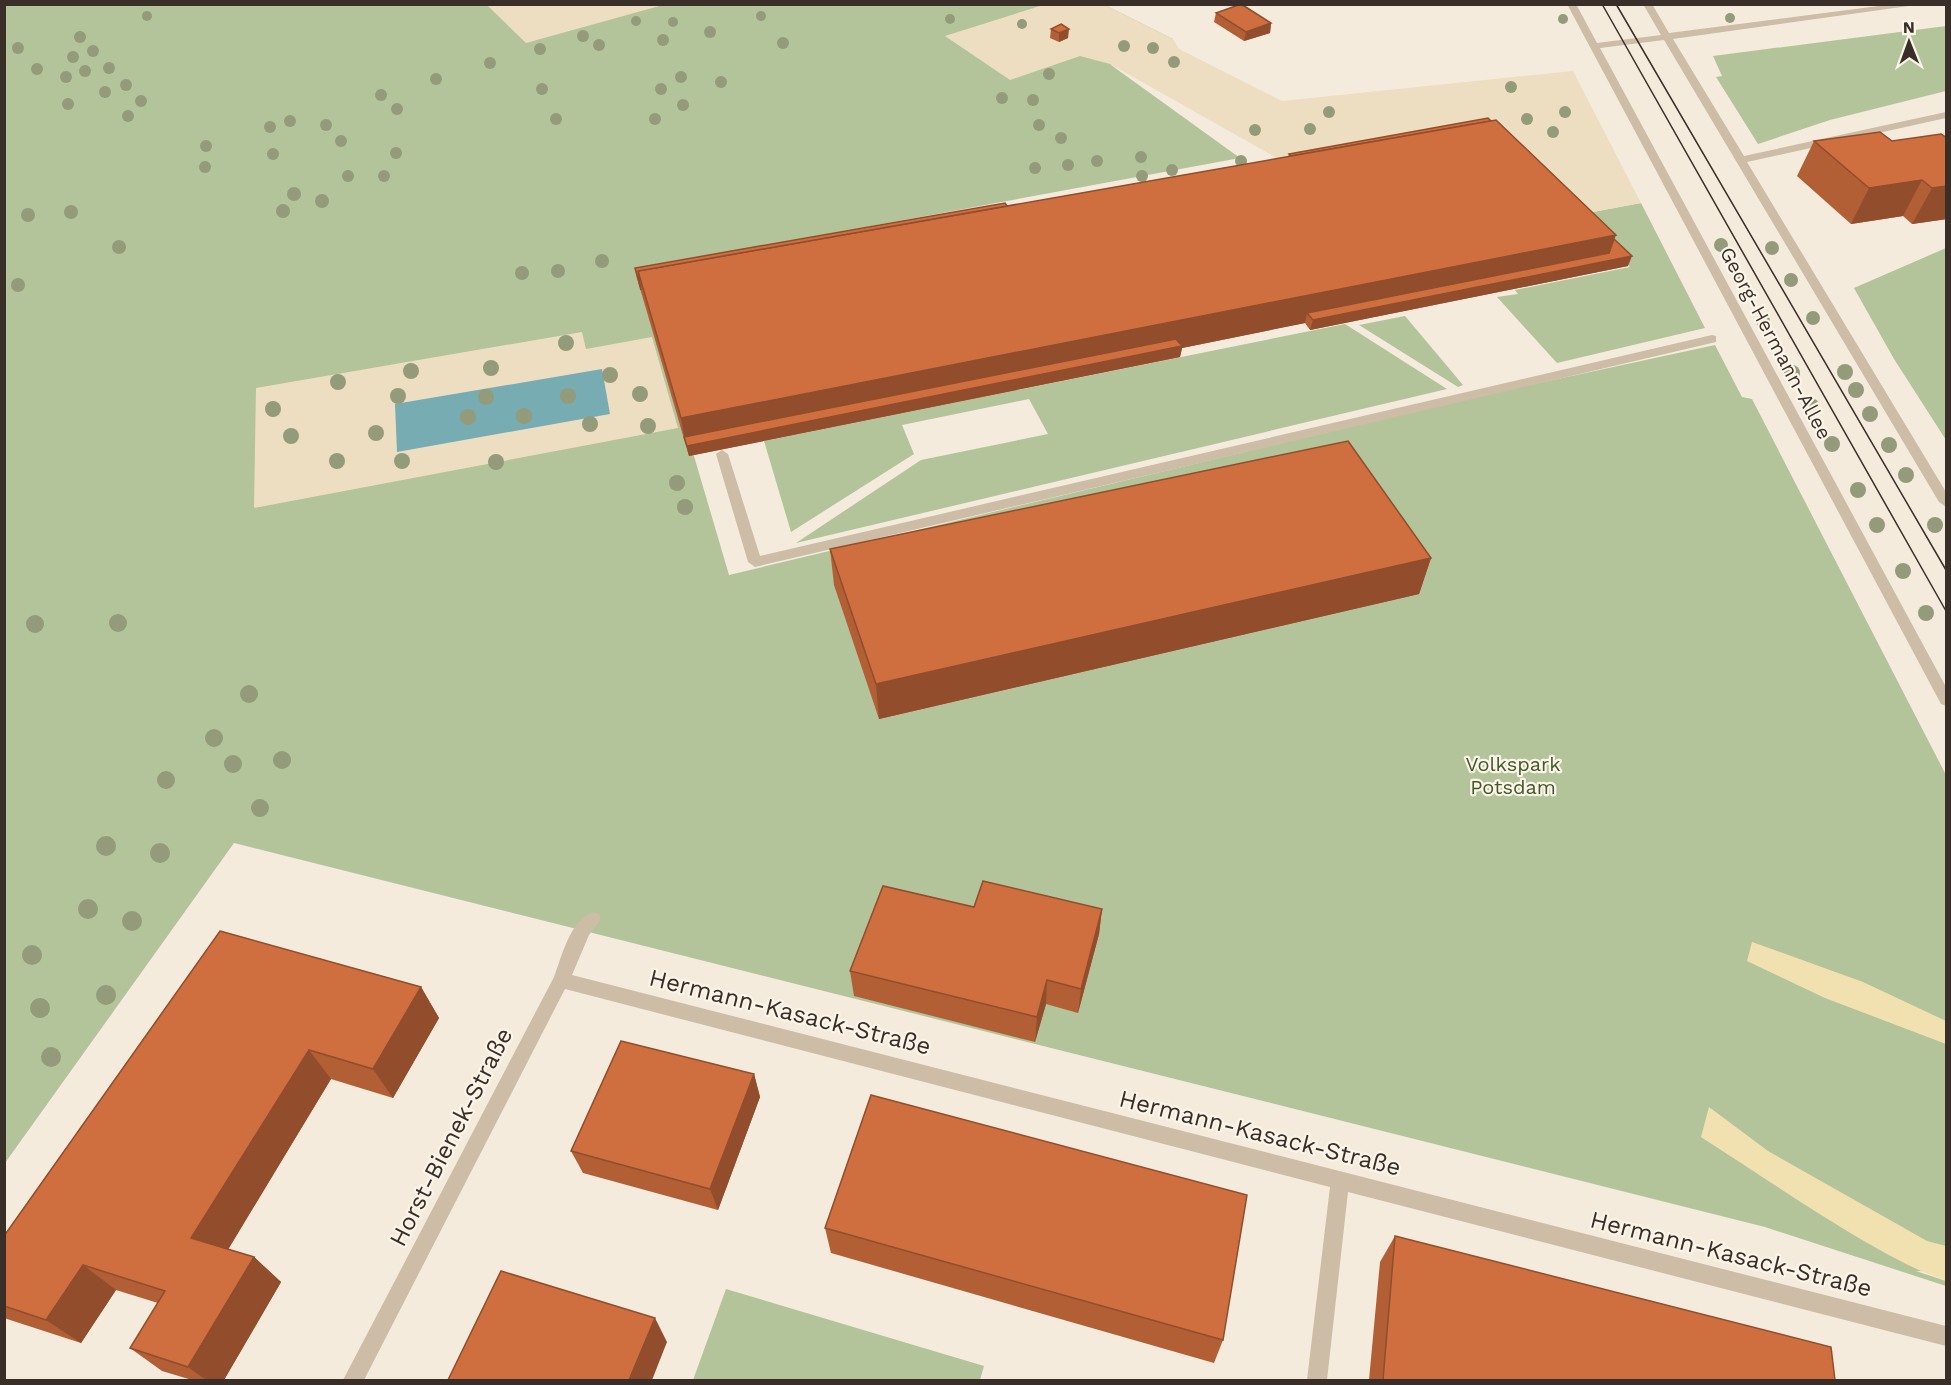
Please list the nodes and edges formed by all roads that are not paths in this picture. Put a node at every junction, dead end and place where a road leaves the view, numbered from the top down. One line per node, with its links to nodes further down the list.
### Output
1 (1571, 4): 5 (street, Georg-Hermann-Allee)
2 (1647, 4): 4 (street)
3 (1919, 4): 4 (street)
4 (1666, 37): 5 (street); 7 (street)
5 (1594, 46): 11 (street, Georg-Hermann-Allee)
6 (1947, 115): 7 (street)
7 (1740, 160): 10 (street)
8 (1712, 339): 9 (street)
9 (722, 453)
10 (1947, 502)
11 (1947, 700)
12 (593, 918): 13 (street, Horst-Bienek-Straße)
13 (561, 980): 14 (street, Hermann-Kasack-Straße); 16 (street, Horst-Bienek-Straße)
14 (1340, 1180): 15 (street, Hermann-Kasack-Straße); 17 (street)
15 (1947, 1336)
16 (353, 1380)
17 (1317, 1380)

